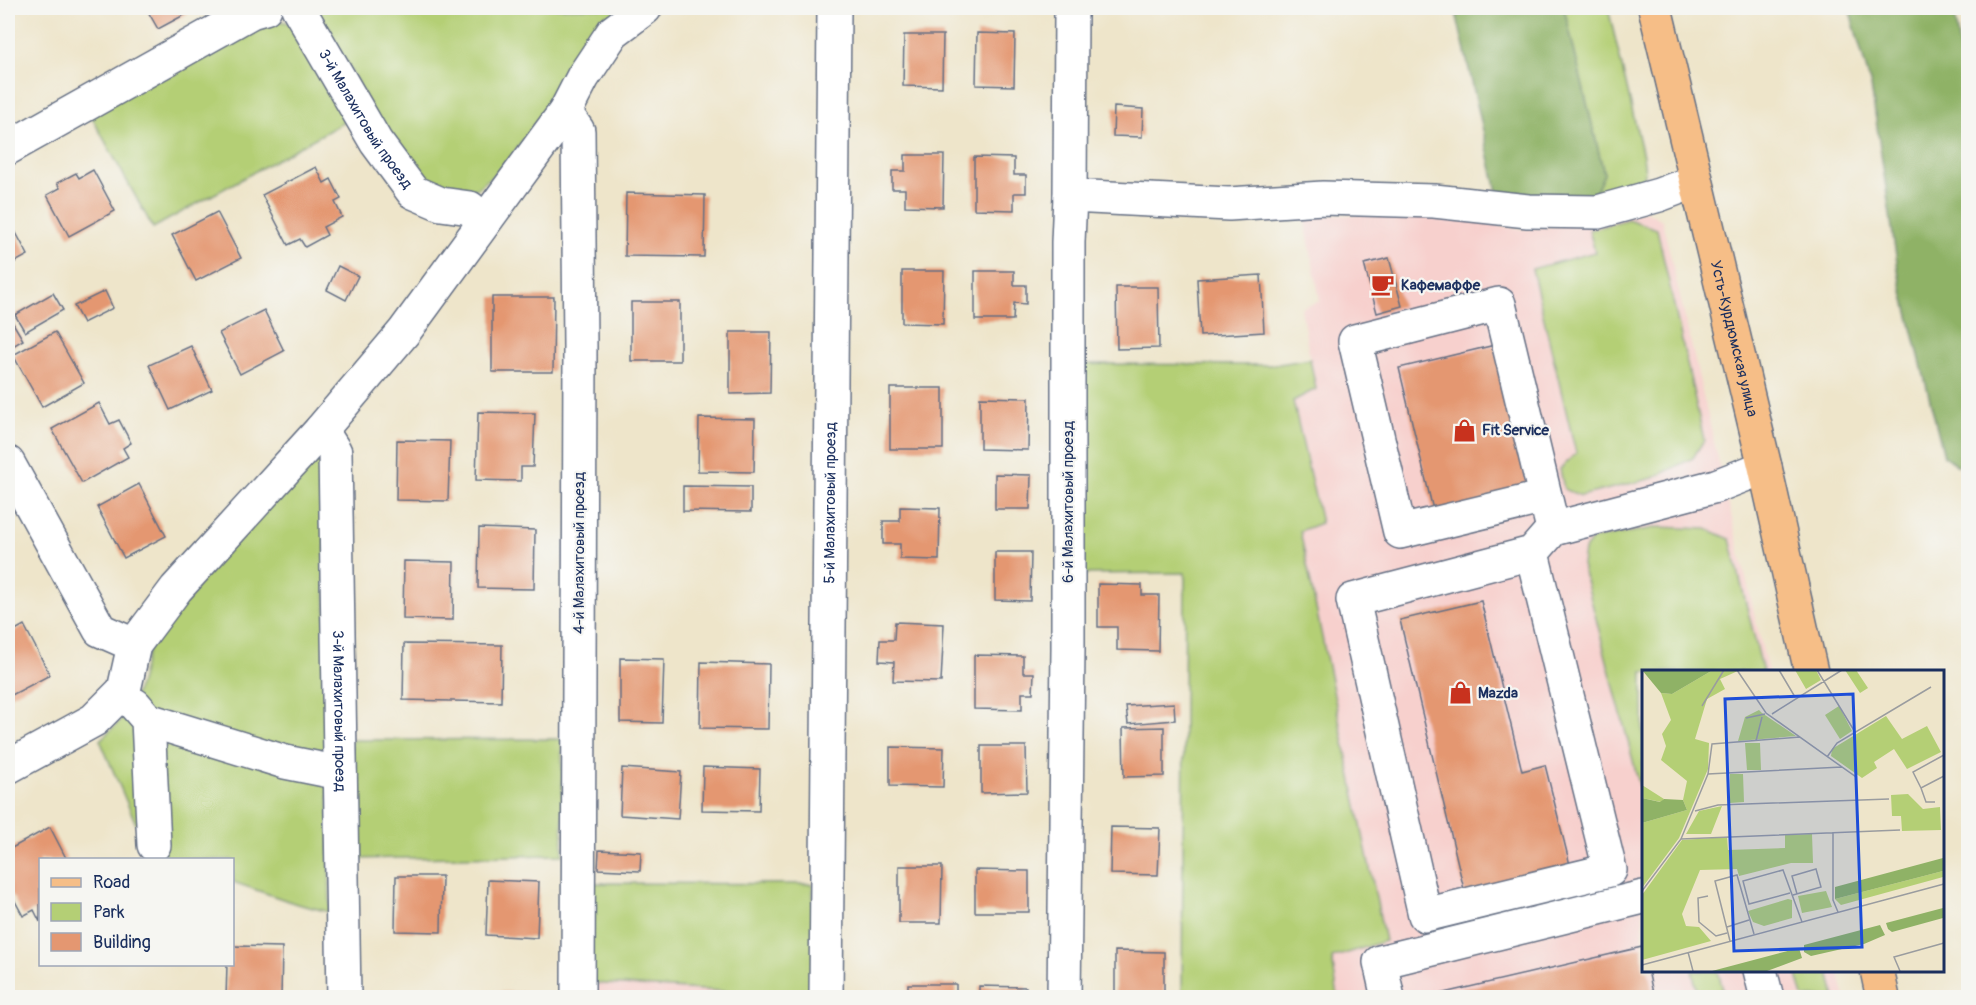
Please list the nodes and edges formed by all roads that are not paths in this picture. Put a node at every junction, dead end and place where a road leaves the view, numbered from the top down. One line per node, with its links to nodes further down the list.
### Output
1 (265, 8): 8 (street)
2 (298, 8): 11 (street, 3-й Малахитовый проезд)
3 (645, 8): 7 (street)
4 (834, 8): 29 (street, 5-й Малахитовый проезд)
5 (1071, 8): 10 (street, 6-й Малахитовый проезд)
6 (1655, 8): 9 (main road, Усть-Курдюмская улица)
7 (564, 112): 11 (street); 28 (street, 4-й Малахитовый проезд)
8 (8, 148)
9 (1696, 181): 10 (street); 14 (main road, Усть-Курдюмская улица)
10 (1070, 196): 30 (street, 6-й Малахитовый проезд)
11 (483, 222): 12 (street)
12 (321, 430): 17 (street); 22 (street, 3-й Малахитовый проезд)
13 (8, 463): 17 (street)
14 (1765, 467): 16 (street); 18 (main road, Усть-Курдюмская улица)
15 (1545, 497): 15 (street); 16 (street)
16 (1543, 541): 16 (street)
17 (134, 645): 19 (street)
18 (1811, 670)
19 (124, 690): 20 (street); 21 (street)
20 (148, 720): 22 (street); 23 (street)
21 (8, 767)
22 (340, 773): 27 (street, 3-й Малахитовый проезд)
23 (154, 845)
24 (1642, 897): 31 (street)
25 (1760, 972): 32 (street)
26 (1877, 972): 33 (main road)
27 (344, 998)
28 (578, 998)
29 (826, 998)
30 (1064, 998)
31 (1388, 998)
32 (1767, 998)
33 (1883, 998)

